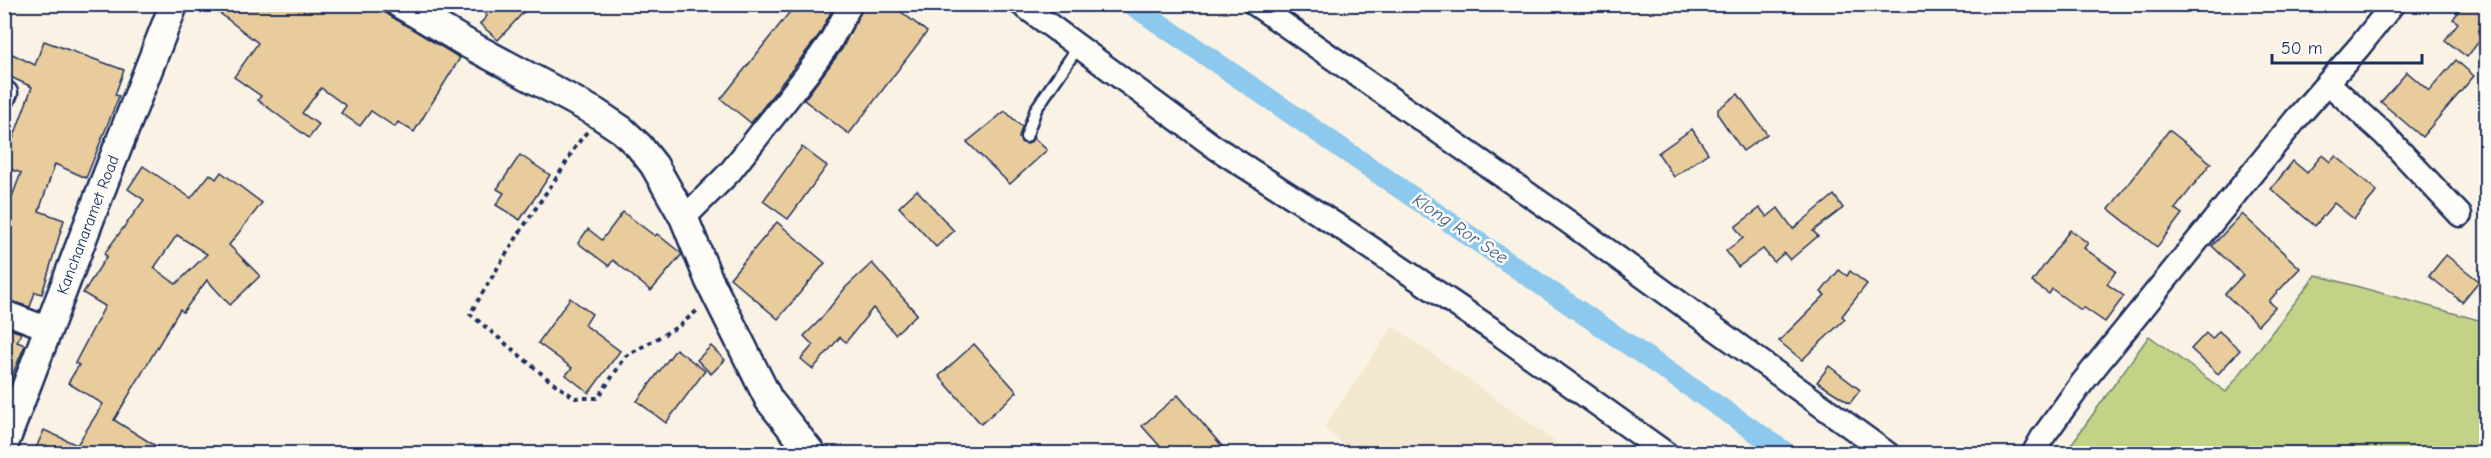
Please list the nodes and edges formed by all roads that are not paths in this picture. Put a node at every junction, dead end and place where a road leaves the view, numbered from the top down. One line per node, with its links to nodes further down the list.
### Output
1 (174, 4): 13 (street, Kanchanaramet Road)
2 (400, 4): 11 (street)
3 (850, 4): 11 (street)
4 (1021, 4): 7 (street)
5 (1255, 4): 17 (street)
6 (2393, 4): 8 (street)
7 (1078, 47): 9 (lane); 16 (street)
8 (2328, 83): 10 (street); 18 (street)
9 (1026, 137)
10 (2460, 214)
11 (684, 218): 15 (street)
12 (4, 312): 13 (street)
13 (49, 329): 14 (street, Kanchanaramet Road)
14 (4, 445)
15 (812, 453)
16 (1667, 453)
17 (1888, 453)
18 (2033, 453)

